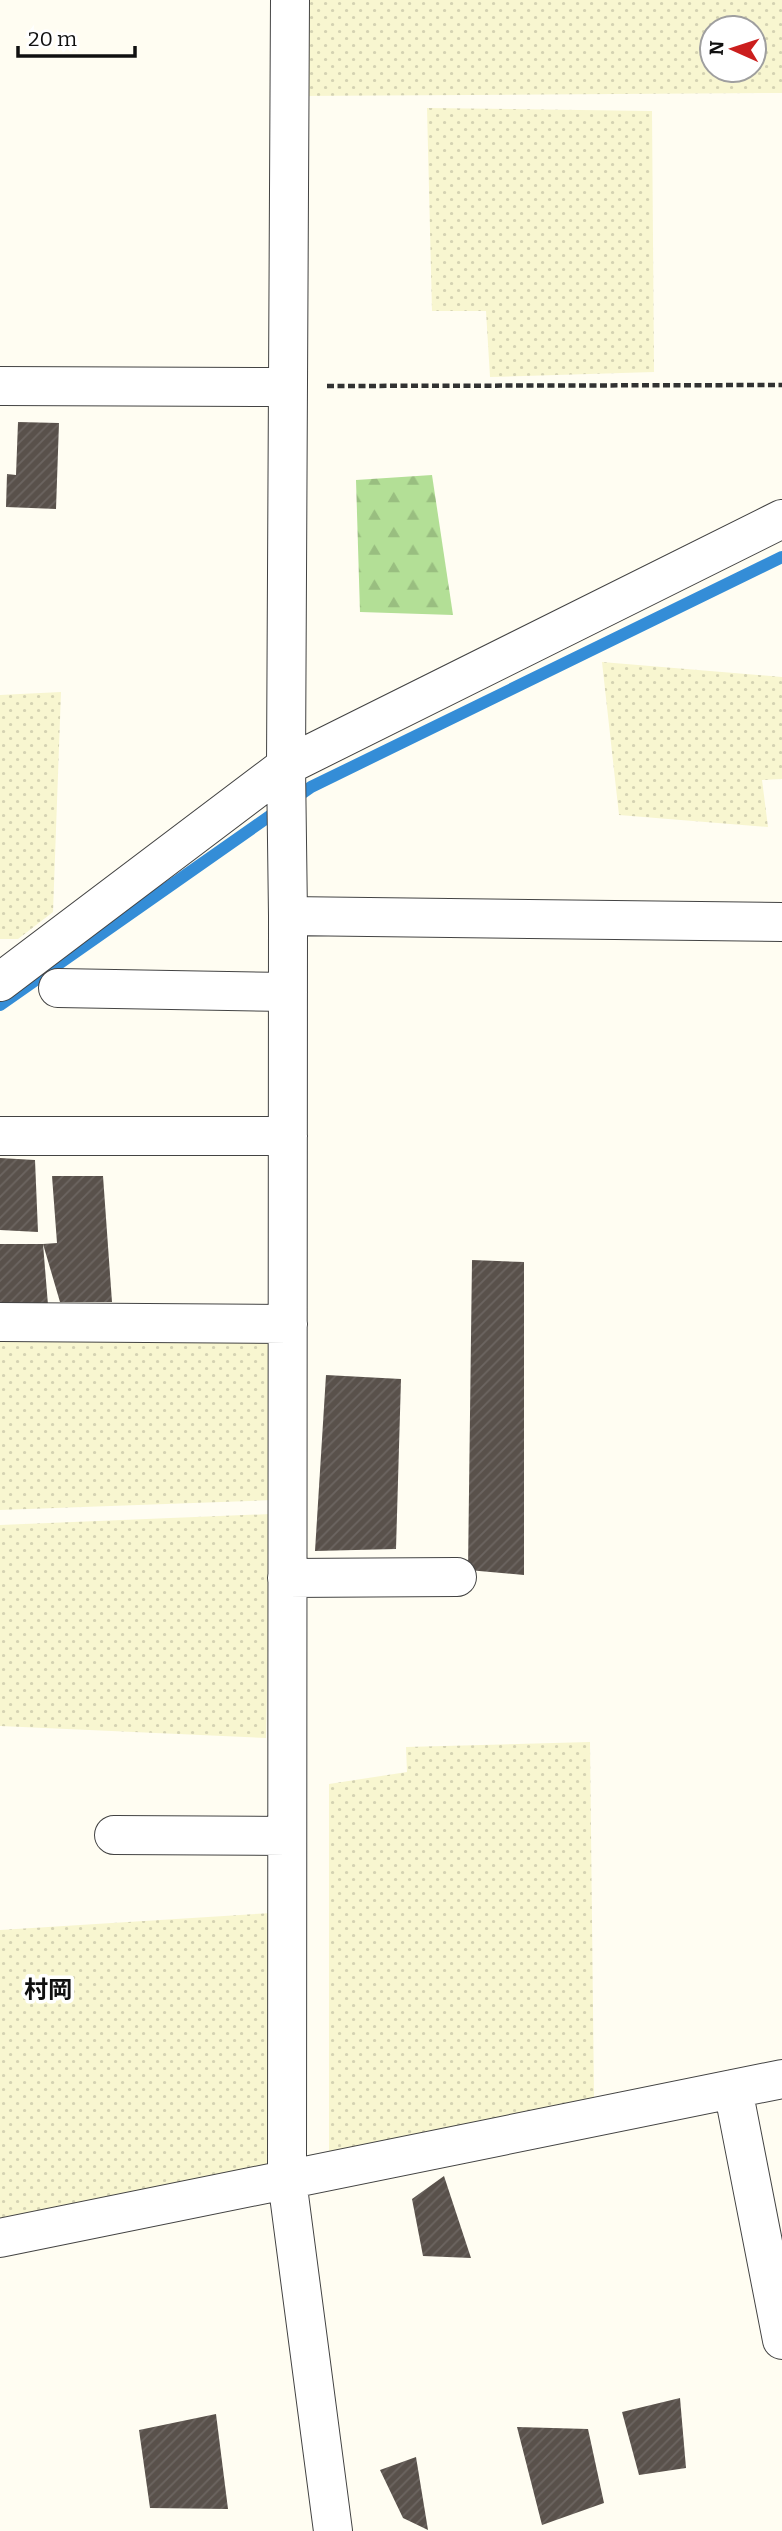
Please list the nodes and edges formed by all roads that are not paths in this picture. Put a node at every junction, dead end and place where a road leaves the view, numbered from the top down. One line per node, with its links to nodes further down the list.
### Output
1 (290, 0): 3 (street)
2 (0, 386): 3 (street)
3 (287, 387): 5 (street)
4 (782, 519): 5 (street)
5 (286, 766): 6 (street); 8 (street)
6 (288, 916): 7 (street); 10 (street)
7 (782, 922)
8 (0, 982)
9 (58, 988): 10 (street)
10 (288, 992): 12 (street)
11 (0, 1136): 12 (street)
12 (288, 1136): 14 (street)
13 (0, 1322): 14 (street)
14 (288, 1324): 16 (street)
15 (457, 1577): 16 (street)
16 (287, 1578): 18 (street)
17 (114, 1835): 18 (street)
18 (287, 1836): 21 (street)
19 (782, 2079): 20 (street)
20 (733, 2089): 21 (street); 23 (street)
21 (287, 2180): 22 (street); 24 (street)
22 (0, 2238)
23 (782, 2340)
24 (332, 2531)

